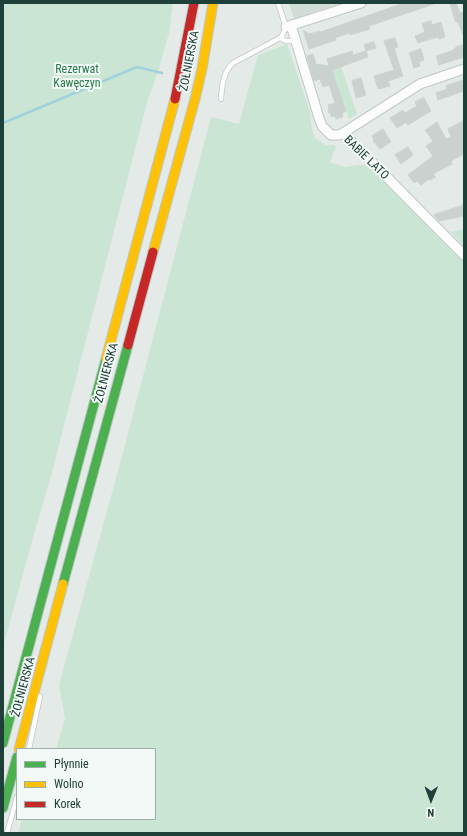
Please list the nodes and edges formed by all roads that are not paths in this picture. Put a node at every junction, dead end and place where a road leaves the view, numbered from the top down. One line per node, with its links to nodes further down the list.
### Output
1 (185, 3): 8 (main road)
2 (194, 3): 8 (main road)
3 (213, 3): 13 (main road, ŻOŁNIERSKA)
4 (278, 3): 6 (lane)
5 (361, 3): 6 (street)
6 (292, 32): 7 (lane); 7 (lane); 11 (street, BABIE LATO)
7 (280, 38): 10 (lane)
8 (188, 39): 16 (main road, ŻOŁNIERSKA)
9 (464, 69): 11 (street)
10 (221, 99)
11 (343, 133): 12 (street, BABIE LATO)
12 (464, 255)
13 (51, 630): 14 (lane); 17 (main road, ŻOŁNIERSKA)
14 (42, 684)
15 (41, 691): 18 (lane)
16 (3, 743)
17 (19, 748)
18 (30, 748)
19 (16, 761): 21 (main road)
20 (16, 801): 22 (lane)
21 (3, 808)
22 (7, 833)

